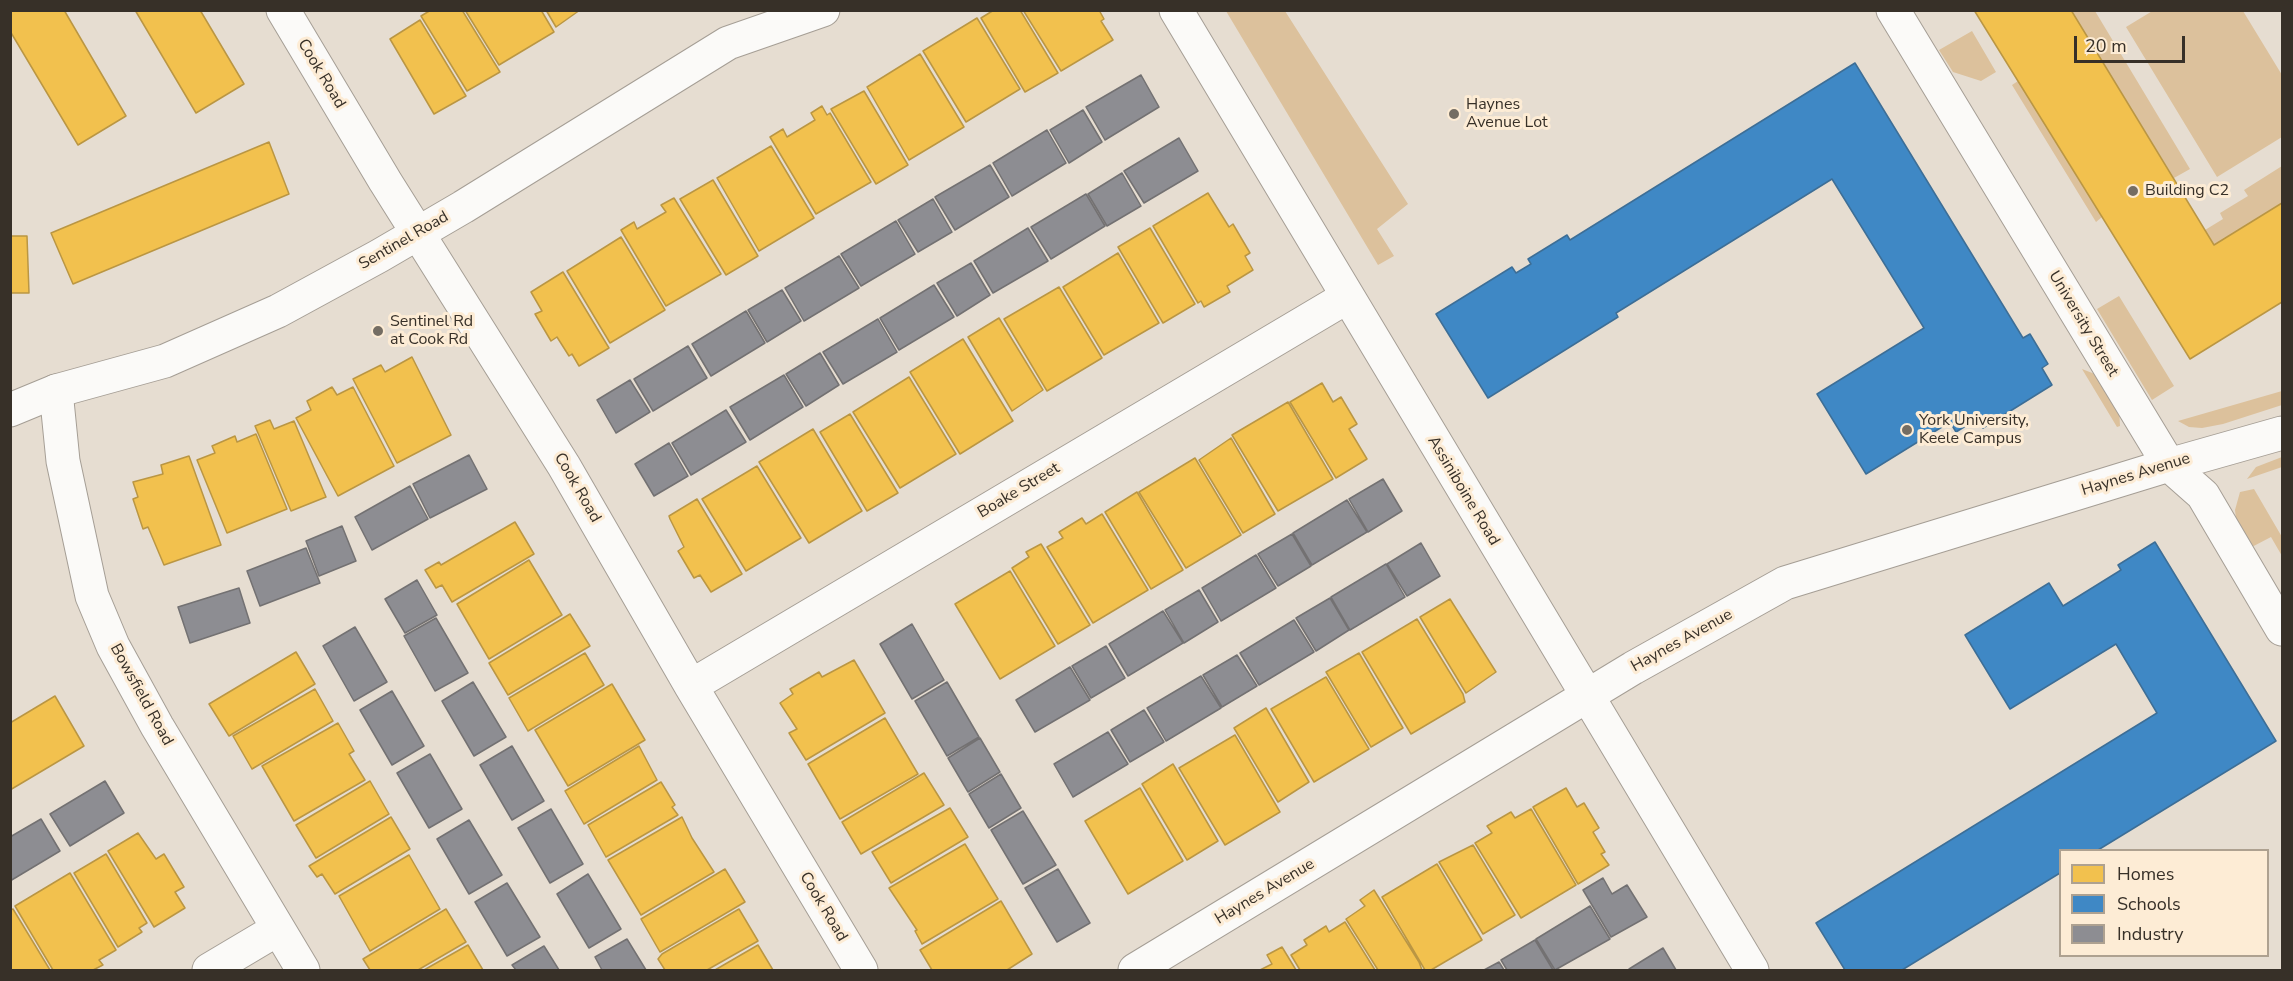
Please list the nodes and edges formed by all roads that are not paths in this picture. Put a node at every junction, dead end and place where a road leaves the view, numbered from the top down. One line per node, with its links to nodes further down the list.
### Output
1 (284, 10): 7 (street, Cook Road)
2 (756, 10): 6 (street, Sentinel Road)
3 (823, 10): 6 (street, Sentinel Road)
4 (1176, 10): 8 (street, Assiniboine Road)
5 (1893, 10): 13 (street, University Street)
6 (728, 42): 7 (street, Sentinel Road)
7 (419, 233): 10 (street, Sentinel Road); 15 (street, Cook Road)
8 (1347, 297): 15 (street, Boake Street); 16 (street, Assiniboine Road)
9 (10, 382): 10 (street, Sentinel Road)
10 (56, 391): 11 (street, Sentinel Road); 17 (street, Bowsfield Road)
11 (10, 410)
12 (2283, 433): 13 (street, Haynes Avenue)
13 (2169, 465): 14 (street, University Street); 16 (street, Haynes Avenue)
14 (2283, 629)
15 (691, 686): 20 (street, Cook Road)
16 (1587, 697): 21 (street, Haynes Avenue); 22 (street, Assiniboine Road)
17 (278, 929): 18 (street); 19 (street, Bowsfield Road)
18 (208, 970)
19 (303, 970)
20 (861, 970)
21 (1135, 970)
22 (1752, 970)

